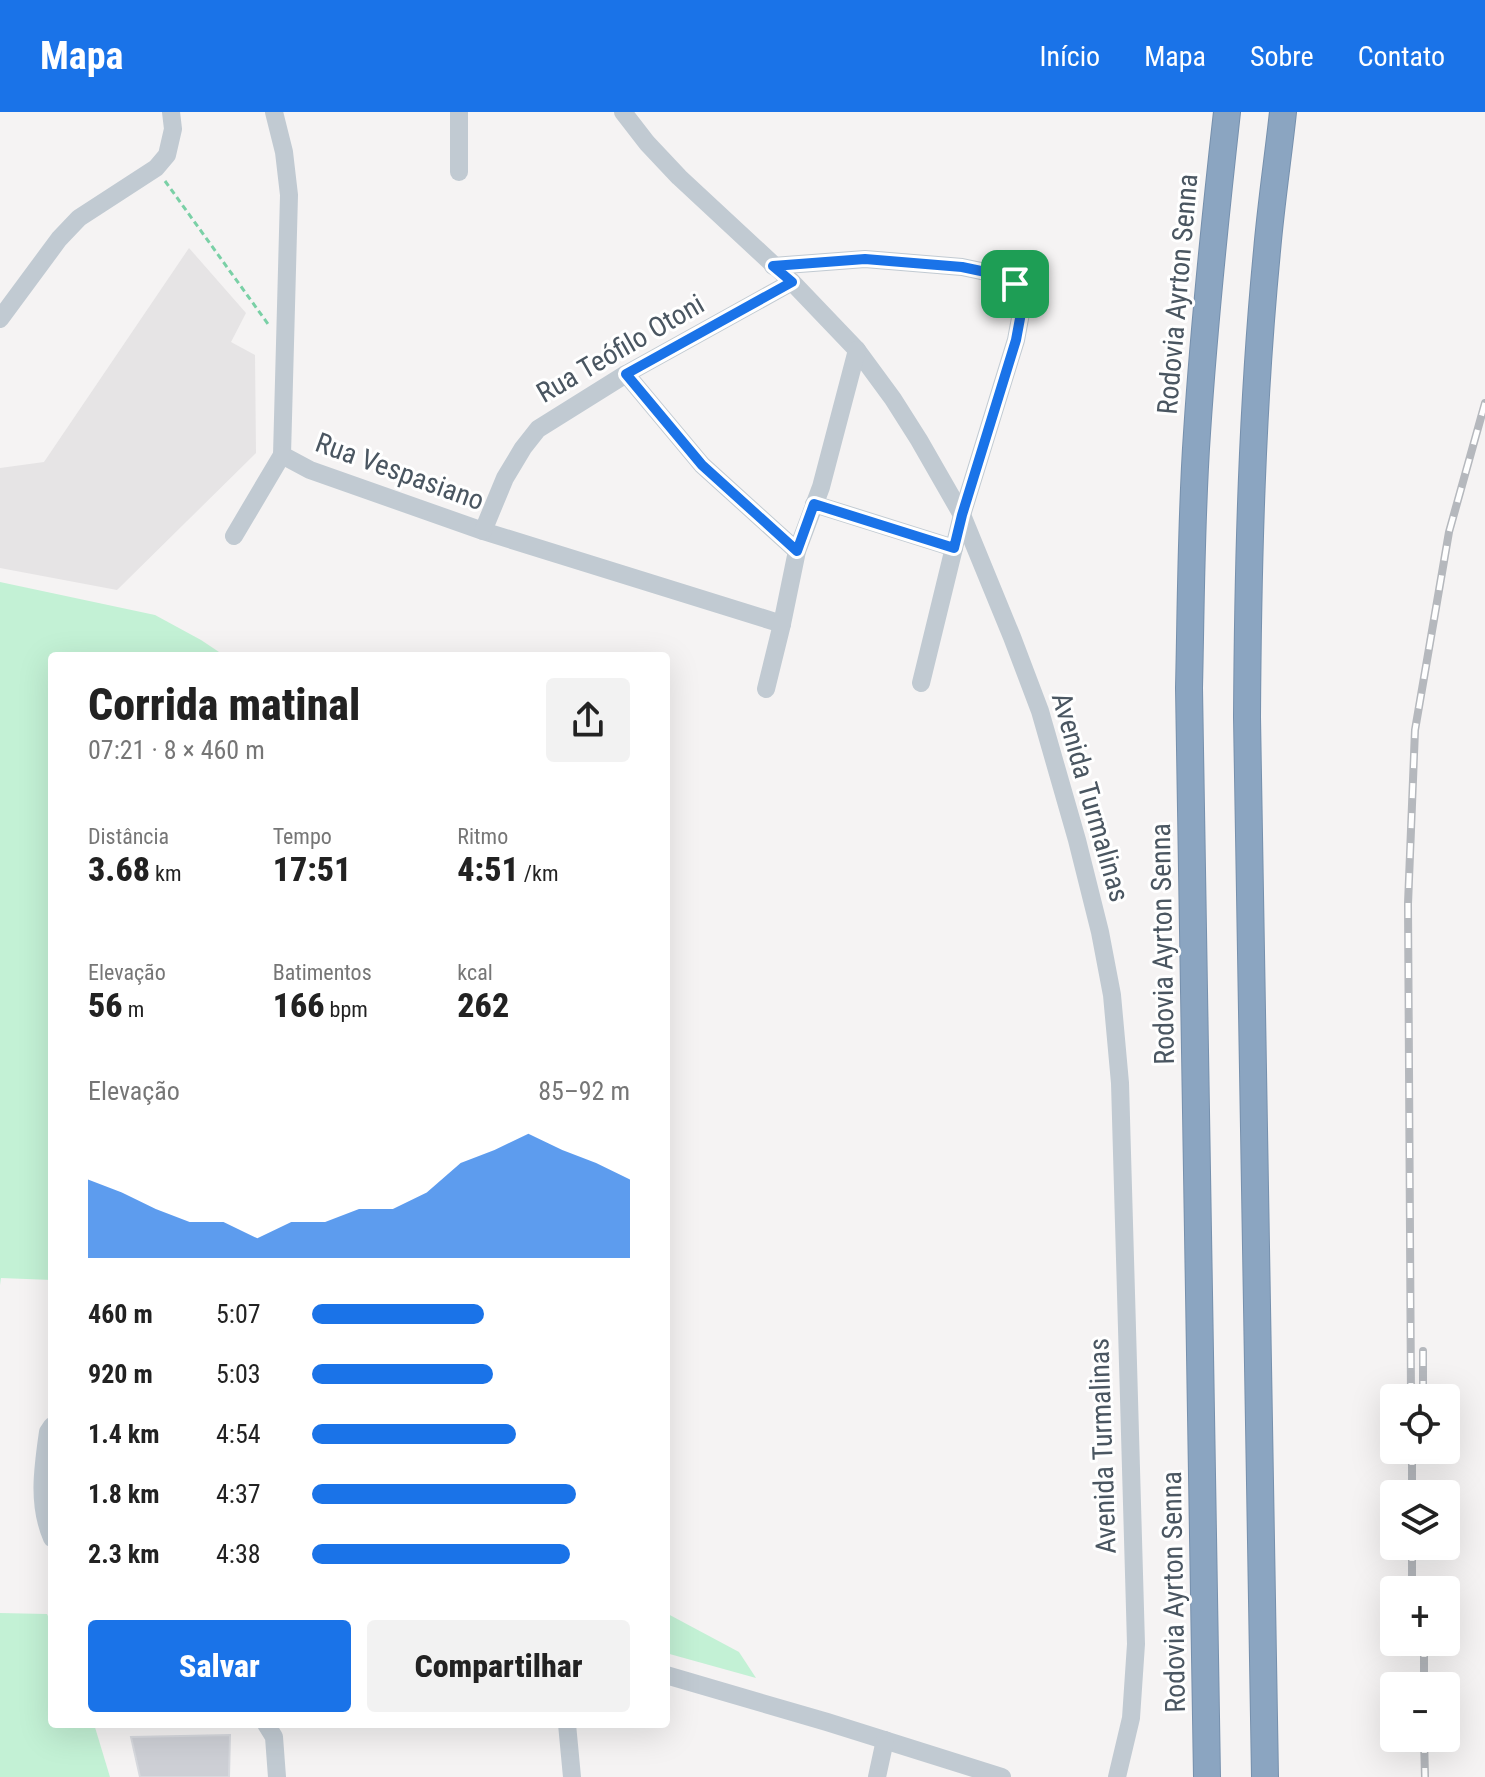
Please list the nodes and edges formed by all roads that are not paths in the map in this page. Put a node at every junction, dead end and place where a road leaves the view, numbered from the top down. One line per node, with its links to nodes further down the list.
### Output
1 (171, 112): 10 (street)
2 (274, 112): 13 (street, Rua Vespasiano)
3 (459, 112): 7 (street)
4 (623, 112): 8 (street, Avenida Turmalinas)
5 (1227, 112): 34 (highway, Rodovia Ayrton Senna)
6 (1283, 112): 35 (highway)
7 (459, 172)
8 (773, 266): 9 (street, Avenida Turmalinas); 15 (street)
9 (792, 282): 11 (street, Avenida Turmalinas); 12 (street, Rua Teófilo Otoni)
10 (0, 319)
11 (857, 350): 14 (street); 15 (street, Avenida Turmalinas)
12 (626, 374): 16 (street, Rua Teófilo Otoni); 19 (street)
13 (282, 455): 16 (street, Rua Vespasiano); 17 (street)
14 (814, 504): 18 (street); 19 (street)
15 (962, 515): 18 (street); 33 (street, Avenida Turmalinas)
16 (483, 531): 20 (street, Rua Vespasiano)
17 (234, 536)
18 (954, 548): 21 (street)
19 (797, 551): 20 (street)
20 (782, 624): 22 (street)
21 (921, 683)
22 (766, 689)
23 (48, 1432): 24 (street)
24 (48, 1522)
25 (670, 1676): 28 (street)
26 (268, 1728): 29 (street)
27 (567, 1728): 30 (street)
28 (885, 1740): 31 (street); 32 (street)
29 (277, 1777)
30 (572, 1777)
31 (877, 1777)
32 (1002, 1777)
33 (1117, 1777)
34 (1207, 1777)
35 (1265, 1777)

